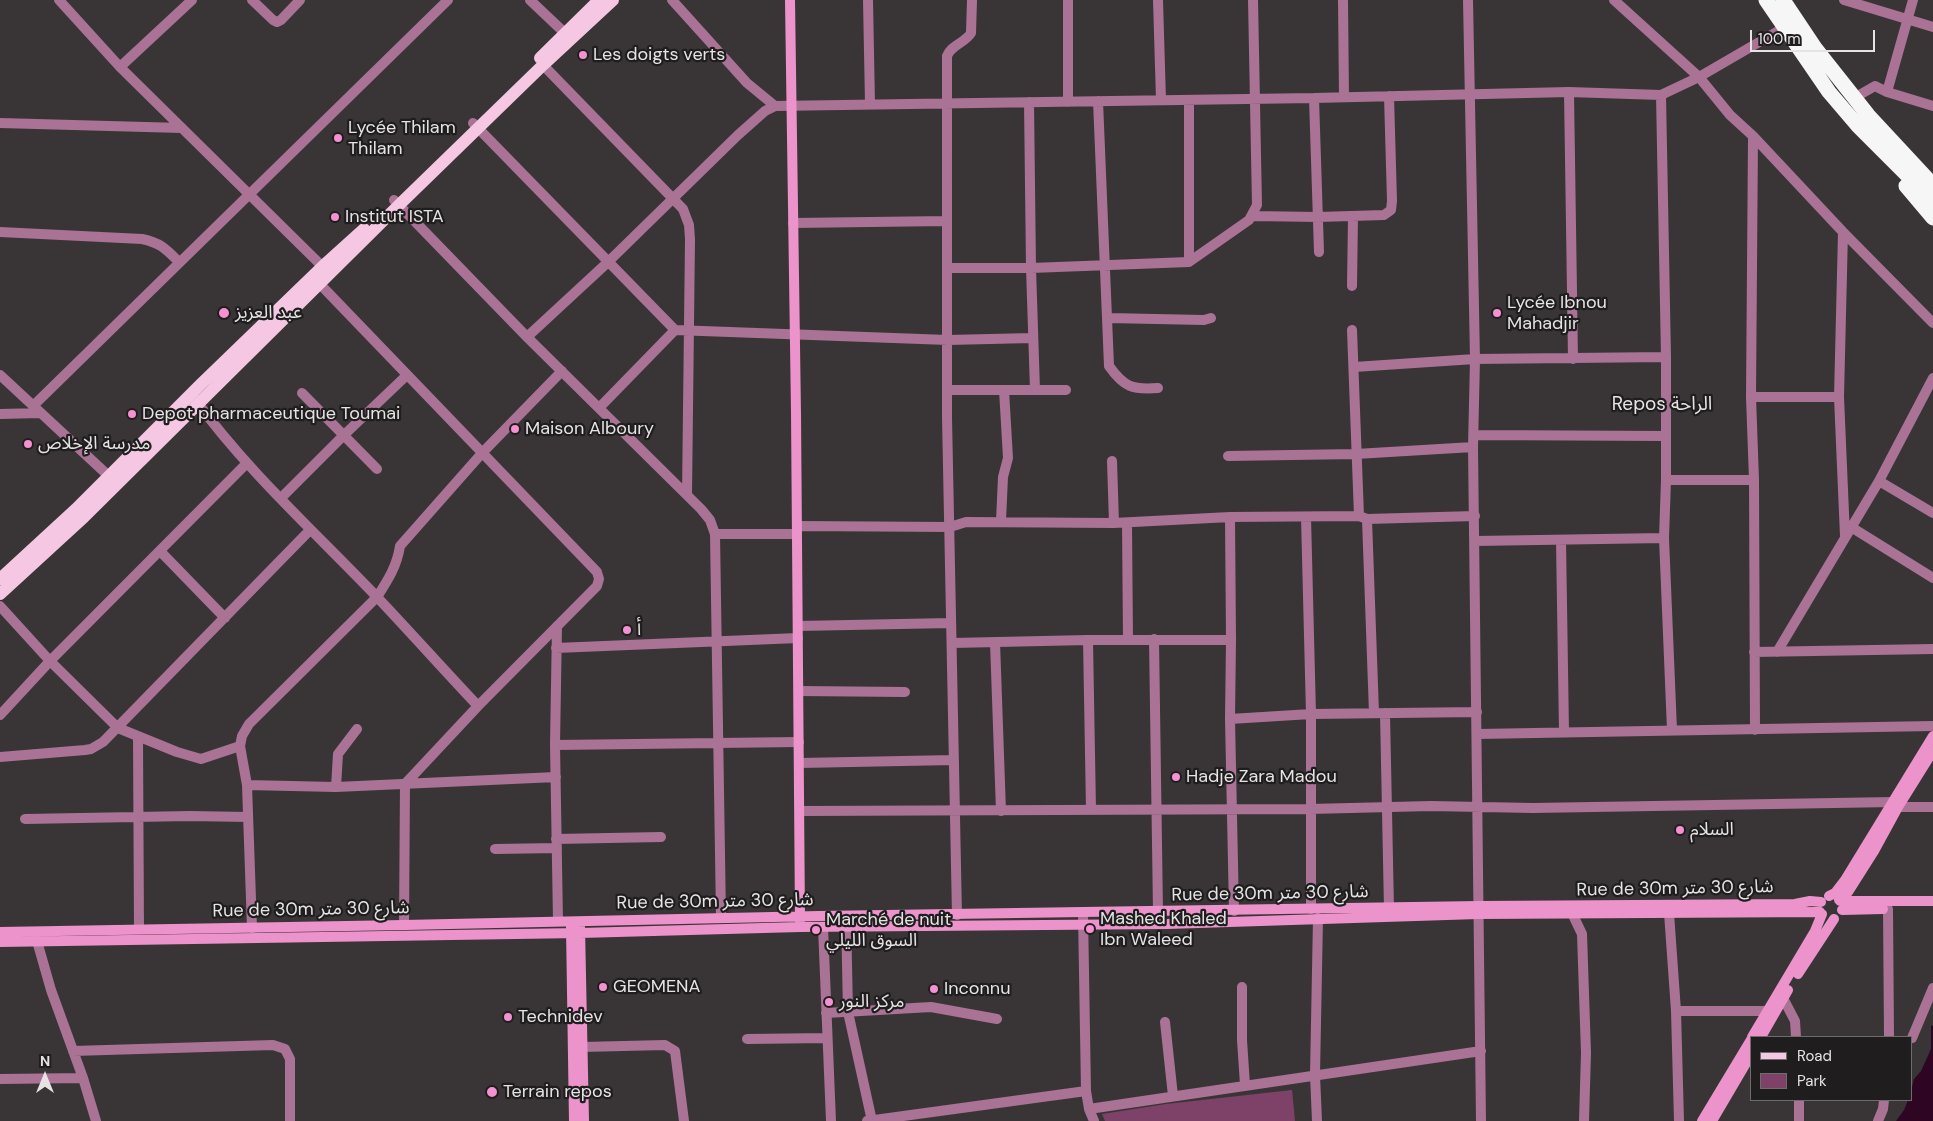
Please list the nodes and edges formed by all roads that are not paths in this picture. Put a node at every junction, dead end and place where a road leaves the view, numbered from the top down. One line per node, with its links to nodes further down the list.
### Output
1 (59, 0): 28 (street)
2 (192, 0): 28 (street)
3 (252, 0): 4 (street)
4 (300, 0)
5 (448, 0): 57 (street)
6 (530, 0): 26 (street)
7 (598, 0): 26 (main road)
8 (613, 0): 26 (main road)
9 (672, 0): 46 (street)
10 (790, 0): 47 (street)
11 (868, 0): 44 (street)
12 (972, 0): 45 (street)
13 (1068, 0): 43 (street)
14 (1158, 0): 39 (street)
15 (1253, 0): 36 (street)
16 (1343, 0): 35 (street)
17 (1468, 0): 32 (street)
18 (1614, 0): 29 (street)
19 (1766, 0): 24 (highway)
20 (1783, 0): 38 (highway)
21 (1844, 0): 23 (street)
22 (1913, 0): 23 (street)
23 (1907, 20): 25 (street); 31 (street)
24 (1785, 27): 29 (street); 52 (highway)
25 (1933, 27)
26 (568, 36): 27 (main road); 51 (main road)
27 (543, 65): 51 (main road); 58 (street)
28 (120, 67): 53 (street)
29 (1699, 77): 33 (street); 54 (street)
30 (1569, 92): 32 (street); 33 (street); 91 (street)
31 (1887, 92): 38 (street); 48 (street)
32 (1470, 94): 34 (street); 90 (street)
33 (1660, 95): 89 (street)
34 (1389, 96): 35 (street); 62 (street)
35 (1344, 97): 37 (street)
36 (1256, 98): 37 (street); 40 (street); 61 (street)
37 (1314, 98): 63 (street)
38 (1854, 98): 50 (highway)
39 (1161, 100): 40 (street); 41 (street)
40 (1189, 100): 71 (street)
41 (1098, 101): 43 (street); 73 (street)
42 (1029, 102): 43 (street); 45 (street); 75 (street)
43 (1068, 102)
44 (870, 104): 45 (street); 47 (street)
45 (947, 104): 65 (street)
46 (775, 106): 47 (street); 58 (street)
47 (791, 106): 66 (street)
48 (1933, 106)
49 (0, 123): 53 (street)
50 (1876, 125): 55 (highway); 56 (highway)
51 (475, 126): 60 (main road); 72 (street)
52 (1858, 126): 59 (highway); 64 (highway)
53 (182, 128): 57 (street)
54 (1753, 136): 68 (street); 103 (street)
55 (1933, 172)
56 (1933, 185)
57 (250, 194): 70 (street); 76 (street)
58 (673, 199): 72 (street); 84 (street)
59 (1933, 201)
60 (397, 202): 76 (main road); 86 (street)
61 (1253, 216): 63 (street); 71 (street)
62 (1353, 216): 63 (street); 78 (street)
63 (1318, 217): 69 (street)
64 (1933, 218)
65 (947, 221): 66 (street); 74 (street)
66 (793, 223): 85 (street)
67 (0, 232): 70 (street)
68 (1843, 232): 81 (street); 104 (street)
69 (1320, 252)
70 (179, 262): 106 (street)
71 (1189, 262): 73 (street)
72 (607, 263): 82 (street); 86 (street)
73 (1105, 265): 75 (street); 79 (street)
74 (948, 268): 75 (street); 88 (street)
75 (1031, 268): 87 (street)
76 (327, 270): 77 (main road)
77 (316, 281): 95 (street); 105 (main road)
78 (1352, 286)
79 (1108, 318): 80 (street); 97 (street)
80 (1211, 318)
81 (1933, 323)
82 (675, 330): 84 (street); 107 (street)
83 (1352, 330): 92 (street)
84 (690, 331): 85 (street); 125 (street)
85 (794, 335): 88 (street); 137 (street)
86 (527, 337): 93 (street)
87 (1032, 338): 88 (street); 100 (street)
88 (948, 340): 98 (street)
89 (1666, 357): 91 (street); 113 (street)
90 (1475, 359): 91 (street); 92 (street); 112 (street)
91 (1573, 359)
92 (1354, 367): 116 (street)
93 (562, 371): 107 (street); 115 (street)
94 (0, 374): 106 (street)
95 (407, 375): 111 (street); 115 (street)
96 (1933, 378): 124 (street)
97 (1158, 388)
98 (947, 390): 99 (street); 135 (street)
99 (1004, 390): 100 (street); 132 (street)
100 (1035, 390): 101 (street)
101 (1066, 390)
102 (302, 393): 111 (street)
103 (1751, 397): 104 (street); 122 (street)
104 (1839, 397): 138 (street)
105 (194, 399): 119 (street); 123 (main road)
106 (33, 406): 109 (street)
107 (599, 408): 125 (street)
108 (5, 414): 109 (street); 110 (street)
109 (42, 414): 123 (street)
110 (0, 422)
111 (344, 435): 120 (street); 126 (street)
112 (1474, 435): 113 (street); 114 (street)
113 (1666, 436): 121 (street)
114 (1473, 447): 116 (street); 128 (street)
115 (483, 452): 147 (street); 151 (street)
116 (1356, 454): 117 (street); 131 (street)
117 (1228, 456)
118 (1112, 461): 133 (street)
119 (247, 463): 126 (street); 143 (street)
120 (378, 469)
121 (1666, 480): 122 (street); 140 (street)
122 (1754, 480): 163 (street)
123 (113, 481): 145 (main road); 146 (main road)
124 (1879, 481): 127 (street); 138 (street)
125 (687, 495): 139 (street)
126 (281, 498): 136 (street)
127 (1933, 513)
128 (1475, 516): 131 (street); 142 (street)
129 (1230, 517): 130 (street); 134 (street); 158 (street)
130 (1306, 517): 131 (street); 172 (street)
131 (1363, 518): 170 (street)
132 (1001, 521): 133 (street); 135 (street)
133 (1114, 523): 134 (street)
134 (1127, 523): 157 (street)
135 (950, 527): 137 (street); 150 (street)
136 (310, 530): 147 (street); 149 (street)
137 (797, 530): 139 (street); 152 (street)
138 (1848, 531): 144 (street); 164 (street)
139 (715, 534): 155 (street)
140 (1664, 538): 141 (street); 142 (street); 178 (street)
141 (1560, 540): 142 (street); 180 (street)
142 (1475, 541): 169 (street)
143 (160, 550): 149 (street); 165 (street)
144 (1933, 578)
145 (0, 579)
146 (0, 594)
147 (377, 597): 168 (street); 187 (street)
148 (0, 606): 165 (street)
149 (225, 618): 176 (street)
150 (951, 623): 152 (street); 160 (street)
151 (556, 626): 161 (street); 168 (street)
152 (798, 626): 153 (street)
153 (798, 638): 155 (street); 166 (street)
154 (1154, 639): 157 (street); 158 (street); 200 (street)
155 (716, 640): 161 (street); 185 (street)
156 (1088, 640): 157 (street); 159 (street); 203 (street)
157 (1128, 640)
158 (1231, 640): 174 (street)
159 (995, 642): 160 (street); 206 (street)
160 (952, 643): 190 (street)
161 (556, 648): 186 (street)
162 (1933, 649): 164 (street)
163 (1754, 652): 164 (street); 179 (street)
164 (1776, 652)
165 (50, 661): 173 (street); 176 (street)
166 (799, 691): 167 (street); 184 (street)
167 (905, 692)
168 (478, 706): 193 (street)
169 (1478, 712): 171 (street); 181 (street)
170 (1374, 713): 171 (street); 172 (street)
171 (1385, 713): 198 (street)
172 (1311, 714): 174 (street); 202 (street)
173 (0, 715)
174 (1230, 719): 201 (street)
175 (1933, 726): 179 (street)
176 (118, 728): 183 (street); 189 (street)
177 (357, 729): 195 (street)
178 (1672, 730): 179 (street); 180 (street)
179 (1755, 730)
180 (1564, 732): 181 (street)
181 (1478, 734): 197 (street)
182 (1933, 736): 196 (street)
183 (138, 737): 187 (street); 207 (street)
184 (799, 742): 185 (street); 191 (street)
185 (718, 743): 186 (street); 226 (street)
186 (556, 745): 192 (street)
187 (240, 746): 194 (street)
188 (1933, 752): 196 (street)
189 (0, 757)
190 (954, 760): 191 (street); 205 (street)
191 (800, 764): 204 (street)
192 (556, 777): 193 (street); 211 (street)
193 (405, 784): 195 (street); 233 (street)
194 (247, 785): 195 (street); 208 (street)
195 (336, 786)
196 (1896, 804): 197 (street); 199 (street); 214 (street)
197 (1478, 806): 198 (street); 219 (street)
198 (1386, 807): 202 (street); 218 (street)
199 (1933, 807)
200 (1156, 809): 201 (street); 203 (street); 221 (street)
201 (1233, 809): 202 (street); 220 (street)
202 (1310, 809): 217 (street)
203 (1090, 810): 206 (street)
204 (800, 811): 205 (street); 230 (street)
205 (955, 811): 206 (street); 225 (street)
206 (1001, 811)
207 (139, 817): 208 (street); 209 (street); 236 (street)
208 (248, 817): 235 (street)
209 (26, 819)
210 (661, 837): 211 (street)
211 (556, 843): 212 (street); 228 (street)
212 (495, 848)
213 (1933, 901): 214 (street, Rue de 30m شارع 30 متر)
214 (1830, 905): 215 (street); 219 (street, Rue de 30m شارع 30 متر); 222 (street, Rue de 30m شارع 30 متر); 243 (street); 245 (street)
215 (1888, 908): 216 (street); 253 (street)
216 (1933, 908)
217 (1311, 909): 218 (street, Rue de 30m شارع 30 متر); 220 (street, Rue de 30m شارع 30 متر)
218 (1389, 909): 219 (street, Rue de 30m شارع 30 متر)
219 (1479, 910): 224 (street, Rue de 30m شارع 30 متر); 227 (street, Rue de 30m شارع 30 متر); 260 (street)
220 (1234, 911): 221 (street, Rue de 30m شارع 30 متر)
221 (1158, 912): 223 (street, Rue de 30m شارع 30 متر)
222 (1669, 912): 224 (street, Rue de 30m شارع 30 متر); 244 (street)
223 (1083, 913): 225 (street, Rue de 30m شارع 30 متر); 232 (street)
224 (1572, 913): 281 (street)
225 (957, 915): 231 (street, Rue de 30m شارع 30 متر)
226 (721, 918): 229 (street, Rue de 30m شارع 30 متر); 230 (street, Rue de 30m شارع 30 متر)
227 (1318, 918): 232 (street, Rue de 30m شارع 30 متر); 262 (street)
228 (558, 921): 229 (street, Rue de 30m شارع 30 متر); 233 (street, Rue de 30m شارع 30 متر)
229 (576, 921): 238 (street)
230 (800, 922): 231 (street, Rue de 30m شارع 30 متر); 234 (street, Rue de 30m شارع 30 متر); 238 (street, Rue de 30m شارع 30 متر)
231 (846, 922): 232 (street, Rue de 30m شارع 30 متر); 234 (street, Rue de 30m شارع 30 متر); 246 (street)
232 (1083, 925): 266 (street)
233 (404, 926): 235 (street, Rue de 30m شارع 30 متر)
234 (822, 927): 247 (street)
235 (252, 928): 236 (street, Rue de 30m شارع 30 متر)
236 (139, 929): 239 (street, Rue de 30m شارع 30 متر)
237 (0, 932): 239 (street, Rue de 30m شارع 30 متر)
238 (575, 932): 239 (street, Rue de 30m شارع 30 متر); 258 (street); 273 (street)
239 (36, 936): 240 (street, Rue de 30m شارع 30 متر); 259 (street)
240 (0, 942)
241 (1242, 987): 265 (street)
242 (1933, 988): 254 (street)
243 (1783, 998): 251 (street); 252 (street)
244 (1676, 1011): 245 (street); 282 (street)
245 (1768, 1011): 250 (street)
246 (848, 1012): 247 (street); 248 (street); 277 (street)
247 (826, 1013): 255 (street)
248 (997, 1019)
249 (1164, 1022): 267 (street)
250 (1753, 1036)
251 (1762, 1036)
252 (1796, 1036)
253 (1889, 1036)
254 (1913, 1036)
255 (827, 1038): 256 (street); 276 (street)
256 (747, 1039)
257 (1750, 1040): 283 (street)
258 (582, 1046): 274 (street); 275 (street)
259 (73, 1051): 263 (street); 272 (street)
260 (1481, 1051): 262 (street); 280 (street)
261 (1750, 1056): 284 (street)
262 (1316, 1075): 265 (street); 279 (street)
263 (83, 1078): 264 (street); 271 (street)
264 (0, 1080)
265 (1245, 1085): 267 (street)
266 (1086, 1090): 270 (street); 277 (street)
267 (1173, 1096): 270 (street)
268 (1799, 1101): 285 (street)
269 (1884, 1101): 286 (street)
270 (1089, 1109): 278 (street)
271 (96, 1121)
272 (290, 1121)
273 (574, 1121)
274 (584, 1121)
275 (684, 1121)
276 (831, 1121)
277 (870, 1121)
278 (1094, 1121)
279 (1317, 1121)
280 (1481, 1121)
281 (1584, 1121)
282 (1679, 1121)
283 (1702, 1121)
284 (1712, 1121)
285 (1799, 1121)
286 (1878, 1121)

